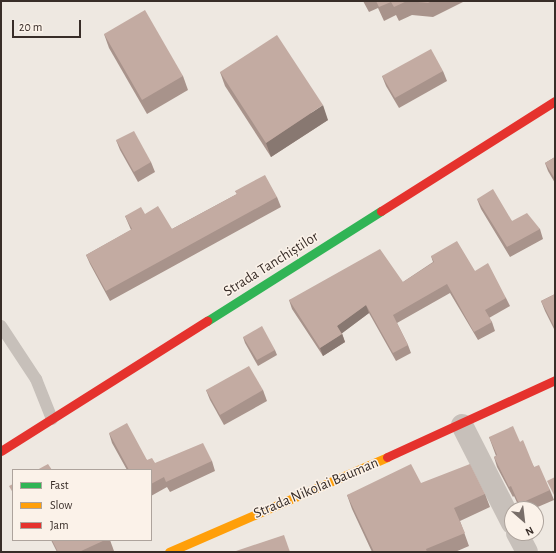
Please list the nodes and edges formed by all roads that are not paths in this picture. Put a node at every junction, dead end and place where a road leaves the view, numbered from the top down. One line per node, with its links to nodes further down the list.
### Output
1 (555, 101): 4 (street, Strada Tanchiștilor)
2 (3, 331): 4 (lane)
3 (555, 380): 5 (street, Strada Nikolai Bauman)
4 (52, 419): 6 (street, Strada Tanchiștilor)
5 (462, 425): 7 (street); 9 (street, Strada Nikolai Bauman)
6 (1, 451)
7 (504, 507)
8 (521, 541): 10 (street)
9 (169, 552)
10 (527, 552)

